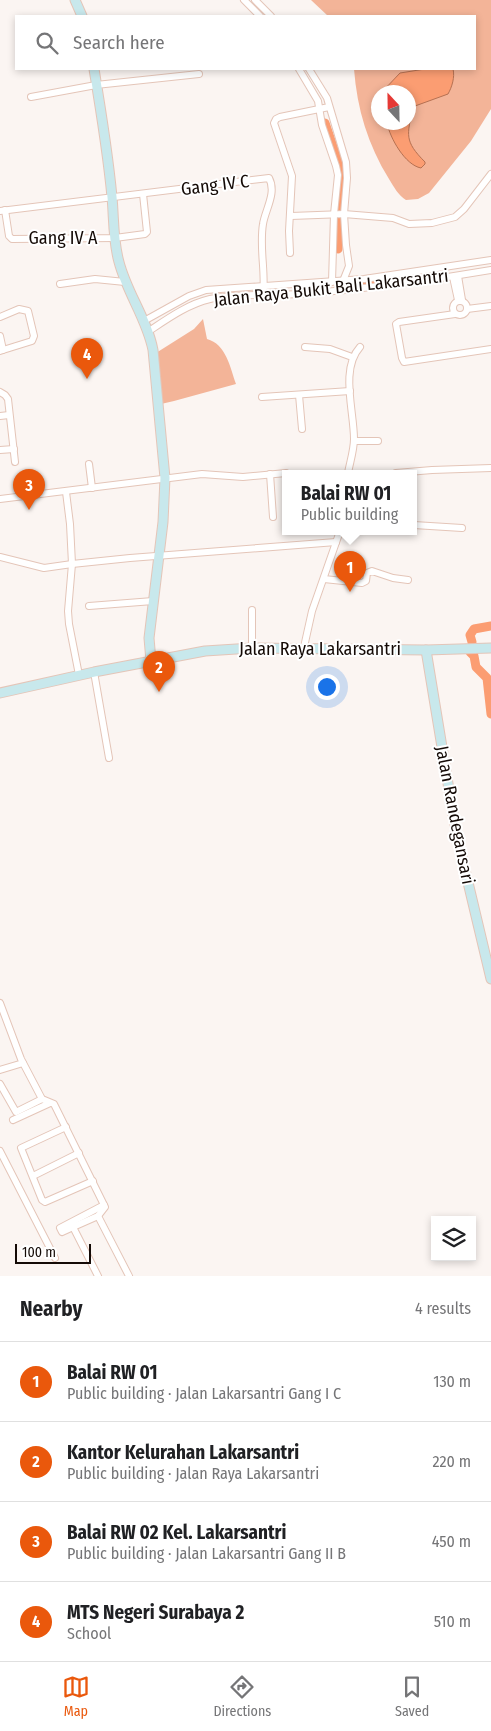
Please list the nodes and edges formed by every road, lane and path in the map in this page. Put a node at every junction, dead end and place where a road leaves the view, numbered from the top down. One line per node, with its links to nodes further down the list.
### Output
1 (75, 0): 4 (street)
2 (244, 0): 5 (street)
3 (255, 0): 6 (street)
4 (82, 15)
5 (259, 15)
6 (270, 15)
7 (94, 70): 11 (street)
8 (300, 70): 14 (street)
9 (310, 70): 13 (street)
10 (199, 74): 11 (street)
11 (96, 85): 12 (street); 17 (street)
12 (31, 97)
13 (329, 107): 14 (street); 20 (street)
14 (319, 109): 19 (street); 21 (street)
15 (491, 174): 20 (street)
16 (143, 194): 17 (street, Gang IV C); 22 (street); 33 (street, Gang IV C)
17 (112, 197): 18 (street, Gang IV C); 22 (street)
18 (3, 211): 22 (street, Gang IV A)
19 (334, 214): 20 (street); 21 (street); 23 (street)
20 (344, 214): 24 (street)
21 (291, 216): 25 (street)
22 (115, 238): 30 (street)
23 (334, 251): 24 (street); 31 (street)
24 (347, 252): 29 (street)
25 (290, 253)
26 (491, 260): 28 (street, Jalan Raya Bukit Bali Lakarsantri)
27 (491, 270): 28 (street, Jalan Raya Bukit Bali Lakarsantri)
28 (455, 273): 29 (street, Jalan Raya Bukit Bali Lakarsantri); 34 (street, Jalan Raya Bukit Bali Lakarsantri); 35 (street)
29 (343, 281): 31 (street, Jalan Raya Bukit Bali Lakarsantri)
30 (125, 282): 32 (street); 40 (street)
31 (332, 282): 33 (street, Jalan Raya Bukit Bali Lakarsantri)
32 (60, 284)
33 (264, 286): 34 (street); 40 (street, Jalan Raya Bukit Bali Lakarsantri)
34 (263, 296): 41 (street, Jalan Raya Bukit Bali Lakarsantri)
35 (460, 300): 37 (street); 38 (street)
36 (491, 306): 37 (street)
37 (467, 309): 38 (street)
38 (455, 314): 45 (street)
39 (0, 316): 46 (street)
40 (144, 321): 41 (street)
41 (149, 331): 66 (street)
42 (0, 336): 46 (street)
43 (360, 347): 47 (street)
44 (305, 348): 47 (street)
45 (491, 348)
46 (2, 351)
47 (352, 357): 48 (street)
48 (350, 391): 50 (street); 55 (street)
49 (0, 392): 52 (street)
50 (300, 395): 51 (street); 54 (street)
51 (262, 397)
52 (10, 415): 53 (street); 57 (street)
53 (0, 416)
54 (302, 428)
55 (354, 441): 56 (street); 62 (street)
56 (378, 441)
57 (14, 449): 58 (street); 59 (street)
58 (0, 450)
59 (15, 462)
60 (89, 464): 67 (street)
61 (491, 468): 63 (street)
62 (349, 470)
63 (417, 471)
64 (282, 473): 65 (street)
65 (270, 474): 66 (street); 70 (street)
66 (166, 478): 67 (street); 76 (street)
67 (92, 488): 68 (street)
68 (66, 492): 69 (street); 77 (street)
69 (0, 499)
70 (273, 518)
71 (417, 525): 72 (street)
72 (462, 528)
73 (339, 535): 74 (street)
74 (336, 542): 76 (street); 78 (street)
75 (0, 557): 77 (street)
76 (159, 557): 77 (street); 80 (street)
77 (72, 564): 89 (street)
78 (324, 579): 79 (street); 83 (street)
79 (408, 580)
80 (153, 601): 81 (street); 87 (street)
81 (89, 606)
82 (252, 610): 84 (street)
83 (304, 647): 84 (street, Jalan Raya Lakarsantri); 86 (street, Jalan Raya Lakarsantri)
84 (252, 648): 87 (street, Jalan Raya Lakarsantri)
85 (491, 648): 86 (street, Jalan Raya Lakarsantri)
86 (426, 650): 92 (street, Jalan Randegansari)
87 (150, 661): 88 (street, Jalan Raya Lakarsantri)
88 (94, 672): 89 (street, Jalan Raya Lakarsantri); 91 (street)
89 (80, 675): 90 (street, Jalan Raya Lakarsantri)
90 (0, 693)
91 (110, 758)
92 (491, 979)
93 (0, 1003): 94 (street)
94 (23, 1063): 95 (street); 97 (street)
95 (0, 1070)
96 (0, 1084): 97 (street)
97 (42, 1099): 98 (street)
98 (50, 1103): 99 (street); 100 (street)
99 (13, 1120)
100 (66, 1127): 102 (street); 103 (street)
101 (0, 1151): 108 (street)
102 (79, 1154): 103 (street); 104 (street)
103 (32, 1176): 104 (street)
104 (93, 1180): 105 (street)
105 (104, 1205): 106 (street); 107 (street)
106 (98, 1216): 107 (street); 110 (street)
107 (74, 1227): 109 (street)
108 (55, 1258)
109 (98, 1276)
110 (129, 1276)

